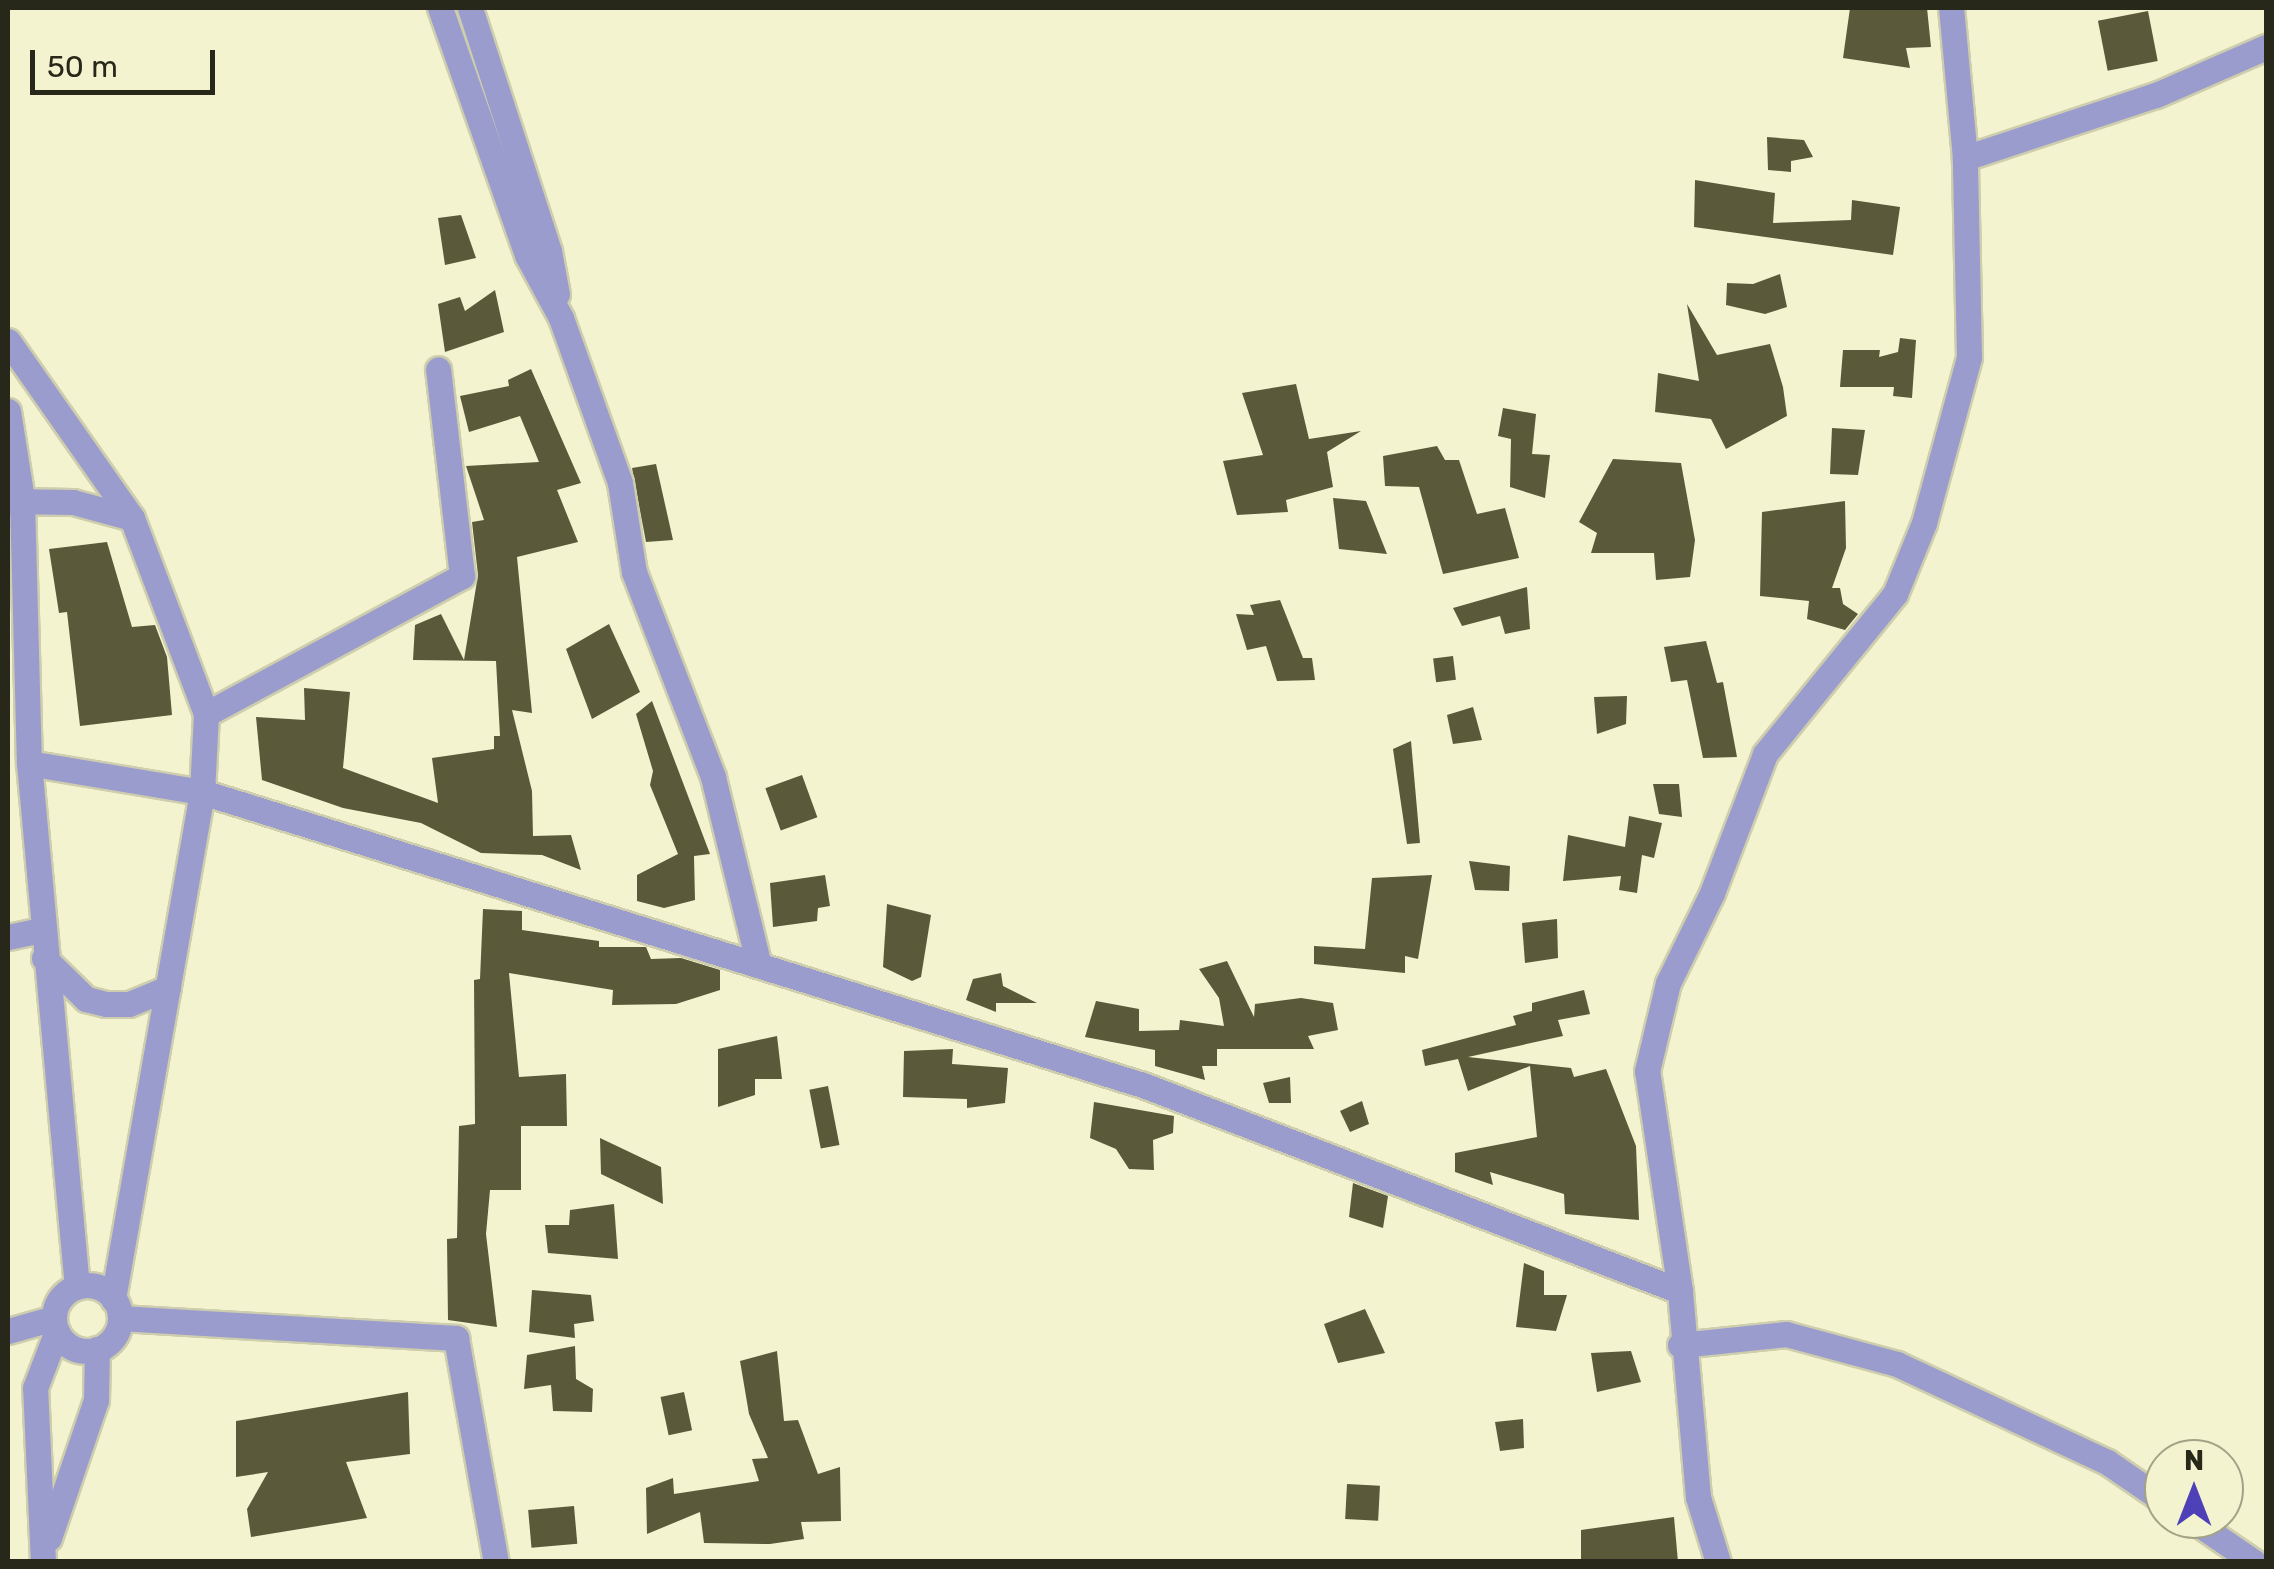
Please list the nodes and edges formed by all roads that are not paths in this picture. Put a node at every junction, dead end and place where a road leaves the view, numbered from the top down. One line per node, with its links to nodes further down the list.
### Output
1 (440, 8): 6 (street)
2 (470, 8): 6 (street)
3 (1951, 8): 5 (street)
4 (2266, 47): 5 (street)
5 (1965, 158): 21 (street)
6 (561, 318): 18 (street)
7 (8, 342): 11 (street)
8 (438, 369): 12 (street)
9 (8, 411): 10 (street)
10 (15, 500): 11 (street); 13 (street)
11 (132, 518): 12 (street)
12 (206, 714): 14 (street)
13 (29, 764): 14 (street); 15 (street)
14 (202, 792): 18 (street); 19 (street)
15 (42, 930): 16 (street); 17 (street)
16 (8, 937)
17 (44, 958): 19 (street); 20 (street)
18 (758, 962): 21 (street)
19 (168, 988): 22 (street)
20 (76, 1287): 22 (street); 23 (street)
21 (1680, 1291): 25 (street)
22 (116, 1309): 26 (street); 30 (street)
23 (56, 1324): 24 (street); 26 (street); 29 (street)
24 (8, 1331)
25 (1680, 1344): 27 (street); 31 (street)
26 (97, 1349): 29 (street)
27 (2144, 1487)
28 (2220, 1539): 32 (street)
29 (44, 1557)
30 (496, 1562)
31 (1718, 1562)
32 (2254, 1562)

